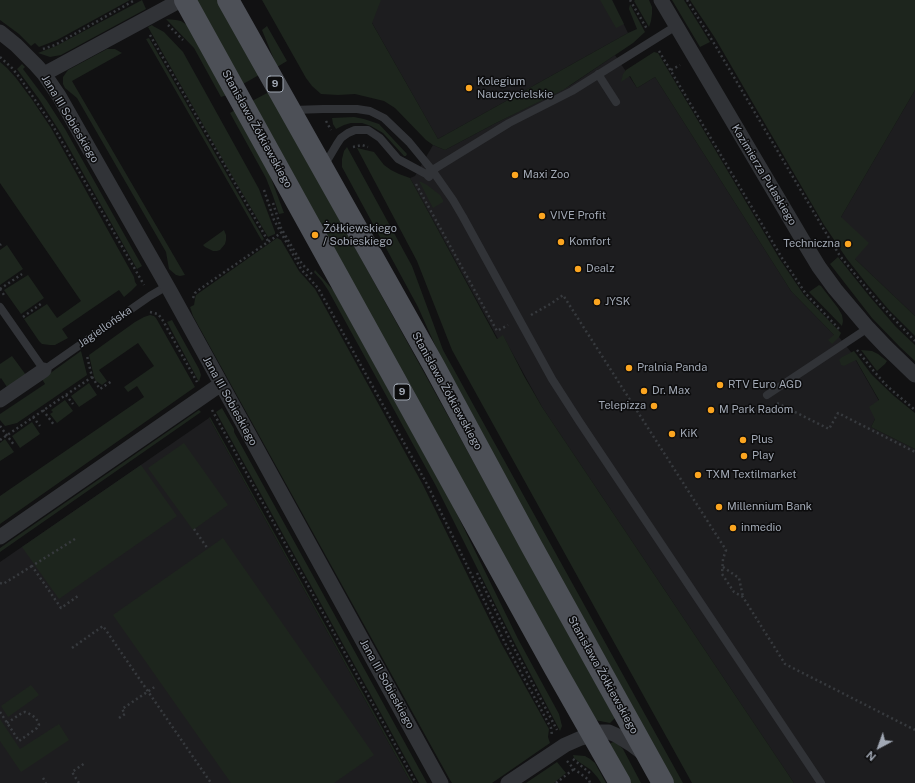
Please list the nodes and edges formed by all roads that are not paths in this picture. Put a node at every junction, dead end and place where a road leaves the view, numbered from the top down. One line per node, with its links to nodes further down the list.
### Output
1 (181, 0): 7 (street)
2 (185, 0): 22 (main road, Stanisława Żółkiewskiego / 9)
3 (228, 0): 10 (main road, Stanisława Żółkiewskiego / 9)
4 (660, 0): 5 (street, Kazimierza Pułaskiego)
5 (676, 26): 8 (lane); 15 (street, Kazimierza Pułaskiego)
6 (0, 32): 7 (street, Jana III Sobieskiego)
7 (44, 74): 13 (street, Jana III Sobieskiego)
8 (598, 74): 9 (lane); 12 (lane)
9 (616, 102)
10 (290, 110): 11 (main road, Stanisława Żółkiewskiego / 9); 12 (lane)
11 (322, 169): 12 (lane); 23 (main road, Stanisława Żółkiewskiego / 9)
12 (429, 172): 28 (lane)
13 (167, 286): 16 (lane, Jagiellońska); 18 (street, Jana III Sobieskiego)
14 (0, 307): 16 (lane)
15 (868, 328): 17 (street, Kazimierza Pułaskiego); 19 (lane)
16 (44, 370): 20 (street, Jagiellońska)
17 (915, 375)
18 (221, 384): 21 (street); 24 (street, Jana III Sobieskiego)
19 (767, 395)
20 (0, 400)
21 (0, 537)
22 (592, 734): 23 (street); 25 (street); 26 (main road, Stanisława Żółkiewskiego / 9)
23 (650, 759): 27 (main road, Stanisława Żółkiewskiego / 9)
24 (441, 783)
25 (508, 783)
26 (620, 783)
27 (663, 783)
28 (821, 783)

